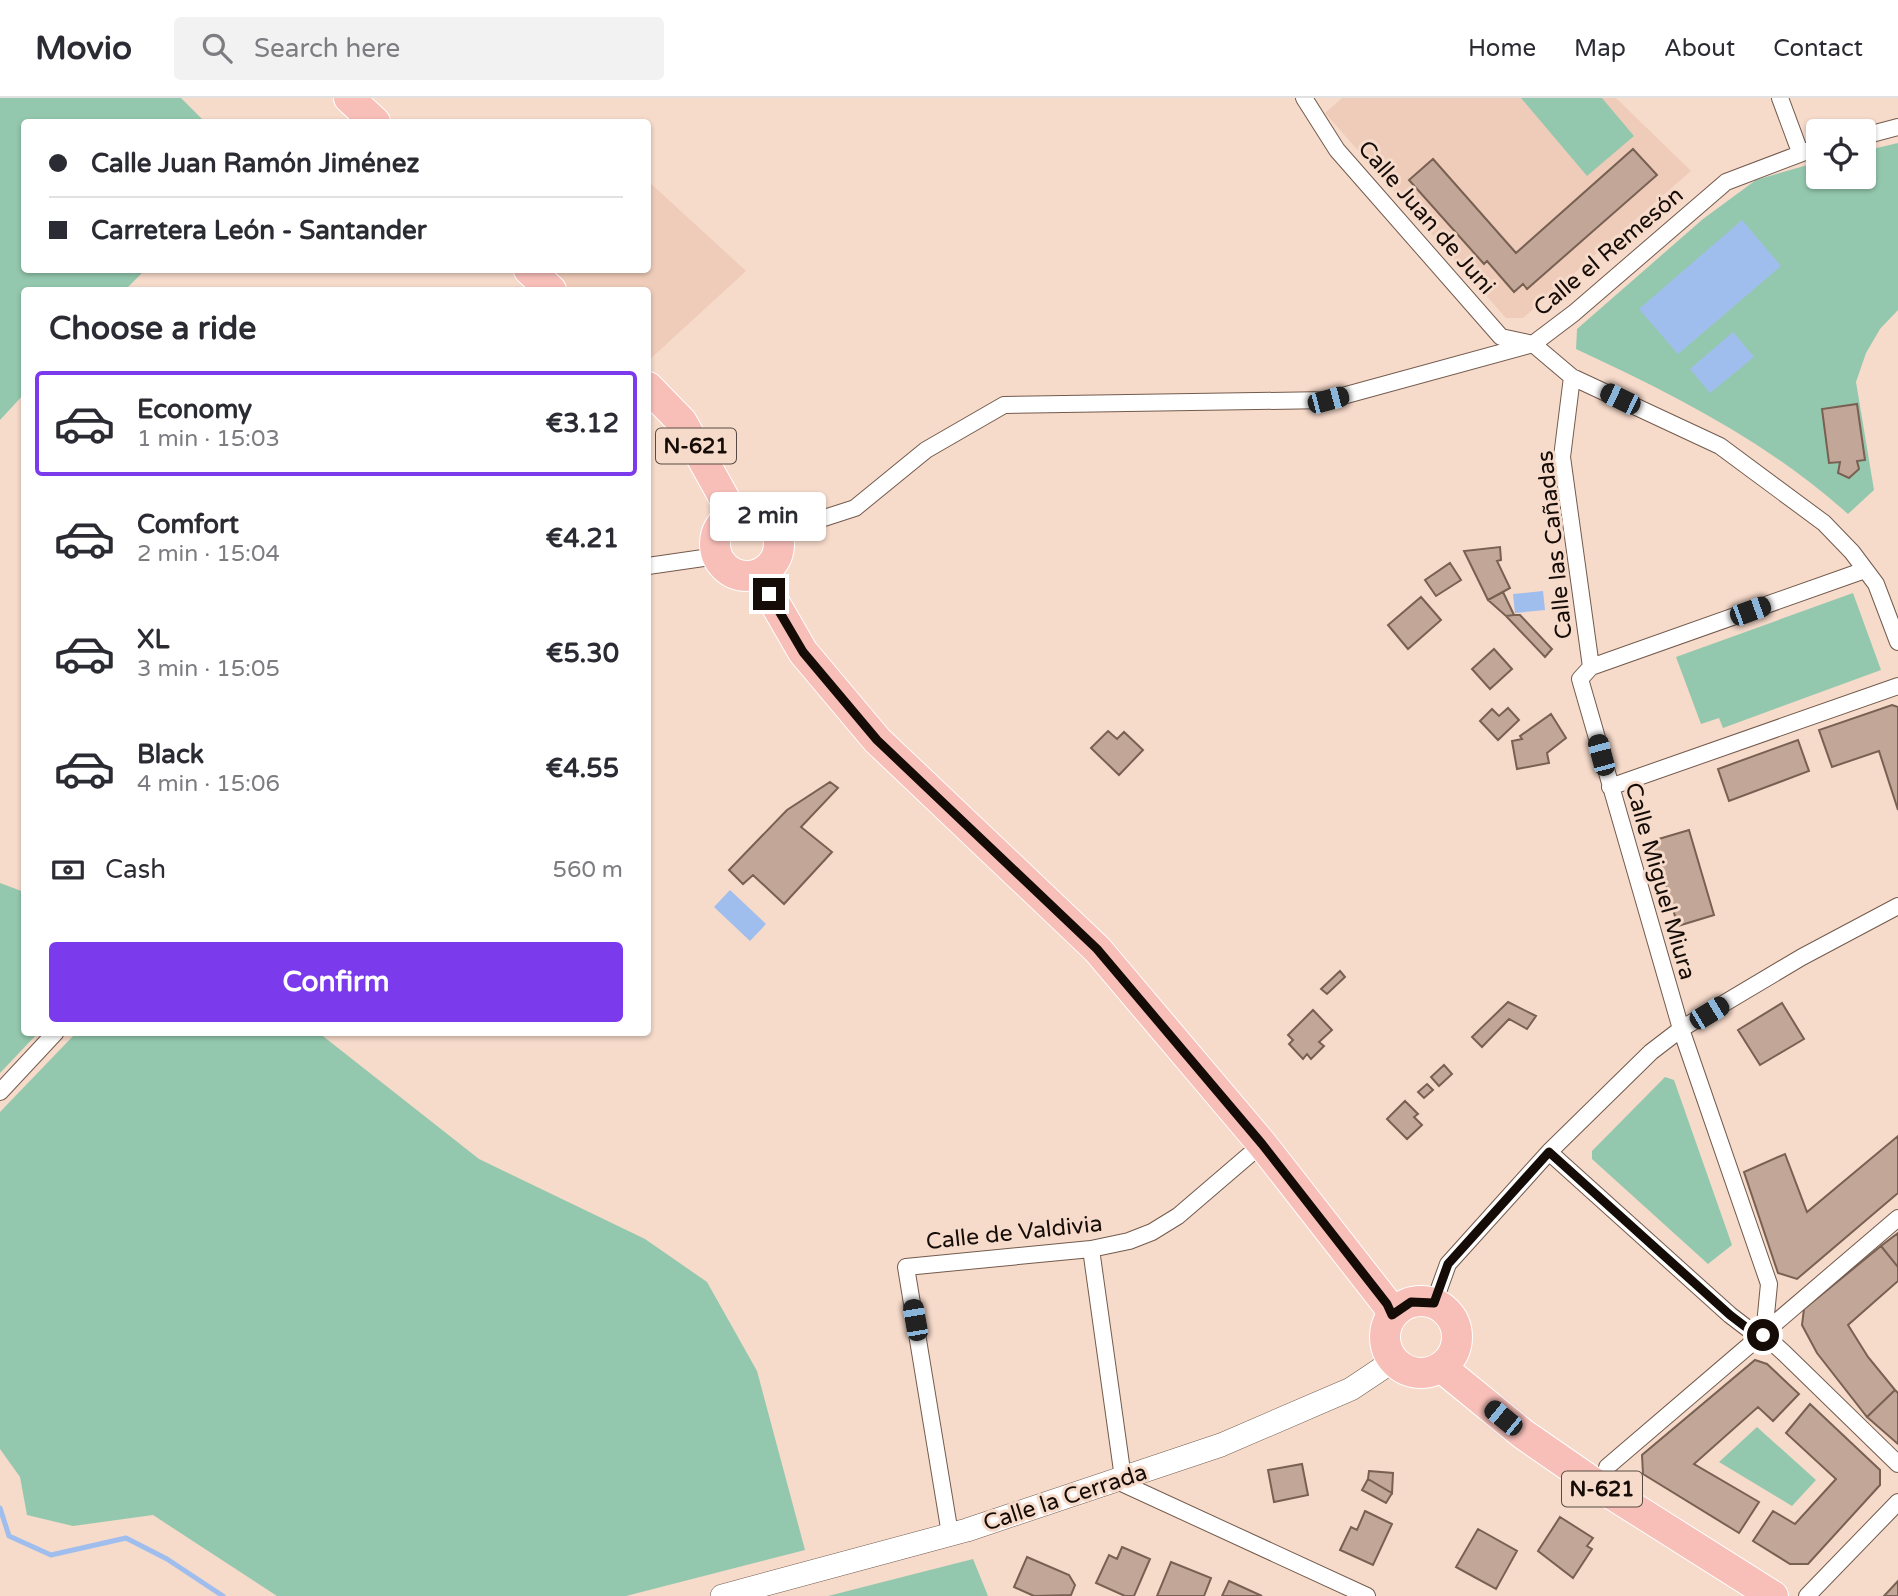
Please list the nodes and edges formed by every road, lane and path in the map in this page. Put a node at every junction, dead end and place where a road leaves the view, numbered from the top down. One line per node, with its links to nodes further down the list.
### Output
1 (349, 98): 4 (highway)
2 (1304, 98): 11 (street, Calle Juan de Juni)
3 (1780, 98): 8 (street)
4 (372, 119)
5 (1898, 127): 6 (street)
6 (1876, 133)
7 (1806, 150): 8 (street, Calle el Remesón)
8 (1800, 152): 11 (street, Calle el Remesón)
9 (532, 273): 10 (highway)
10 (548, 287)
11 (1533, 344): 12 (street); 15 (street, Calle el Remesón)
12 (1572, 377): 18 (street); 21 (street, Calle las Cañadas)
13 (651, 390): 14 (highway, N-621)
14 (733, 514): 15 (highway); 16 (highway)
15 (778, 533): 19 (highway)
16 (717, 556): 17 (street); 19 (highway)
17 (651, 566)
18 (1865, 570): 20 (street); 21 (street)
19 (758, 574): 28 (highway)
20 (1898, 642)
21 (1591, 667): 23 (street, Calle Miguel Miura)
22 (1898, 686): 23 (street)
23 (1610, 787): 25 (street, Calle Miguel Miura)
24 (1898, 906): 25 (street)
25 (1681, 1029): 29 (street); 34 (street, Calle Miguel Miura)
26 (52, 1036): 27 (street)
27 (0, 1092)
28 (1262, 1144): 31 (street, Calle de Valdivia); 33 (highway)
29 (1549, 1152): 32 (street); 34 (street)
30 (1898, 1218): 34 (street)
31 (1091, 1249): 39 (street); 41 (street, Calle de Valdivia)
32 (1434, 1303): 33 (highway); 36 (highway)
33 (1392, 1315): 35 (highway)
34 (1763, 1335): 37 (street); 38 (street)
35 (1393, 1361): 36 (highway); 39 (street, Calle la Cerrada)
36 (1441, 1367): 44 (highway, N-621)
37 (1898, 1464)
38 (1607, 1468)
39 (1119, 1479): 41 (street, Calle la Cerrada); 43 (street)
40 (1898, 1502): 45 (street)
41 (950, 1534): 42 (street, Calle la Cerrada)
42 (722, 1596)
43 (1367, 1596)
44 (1773, 1596)
45 (1807, 1596)

